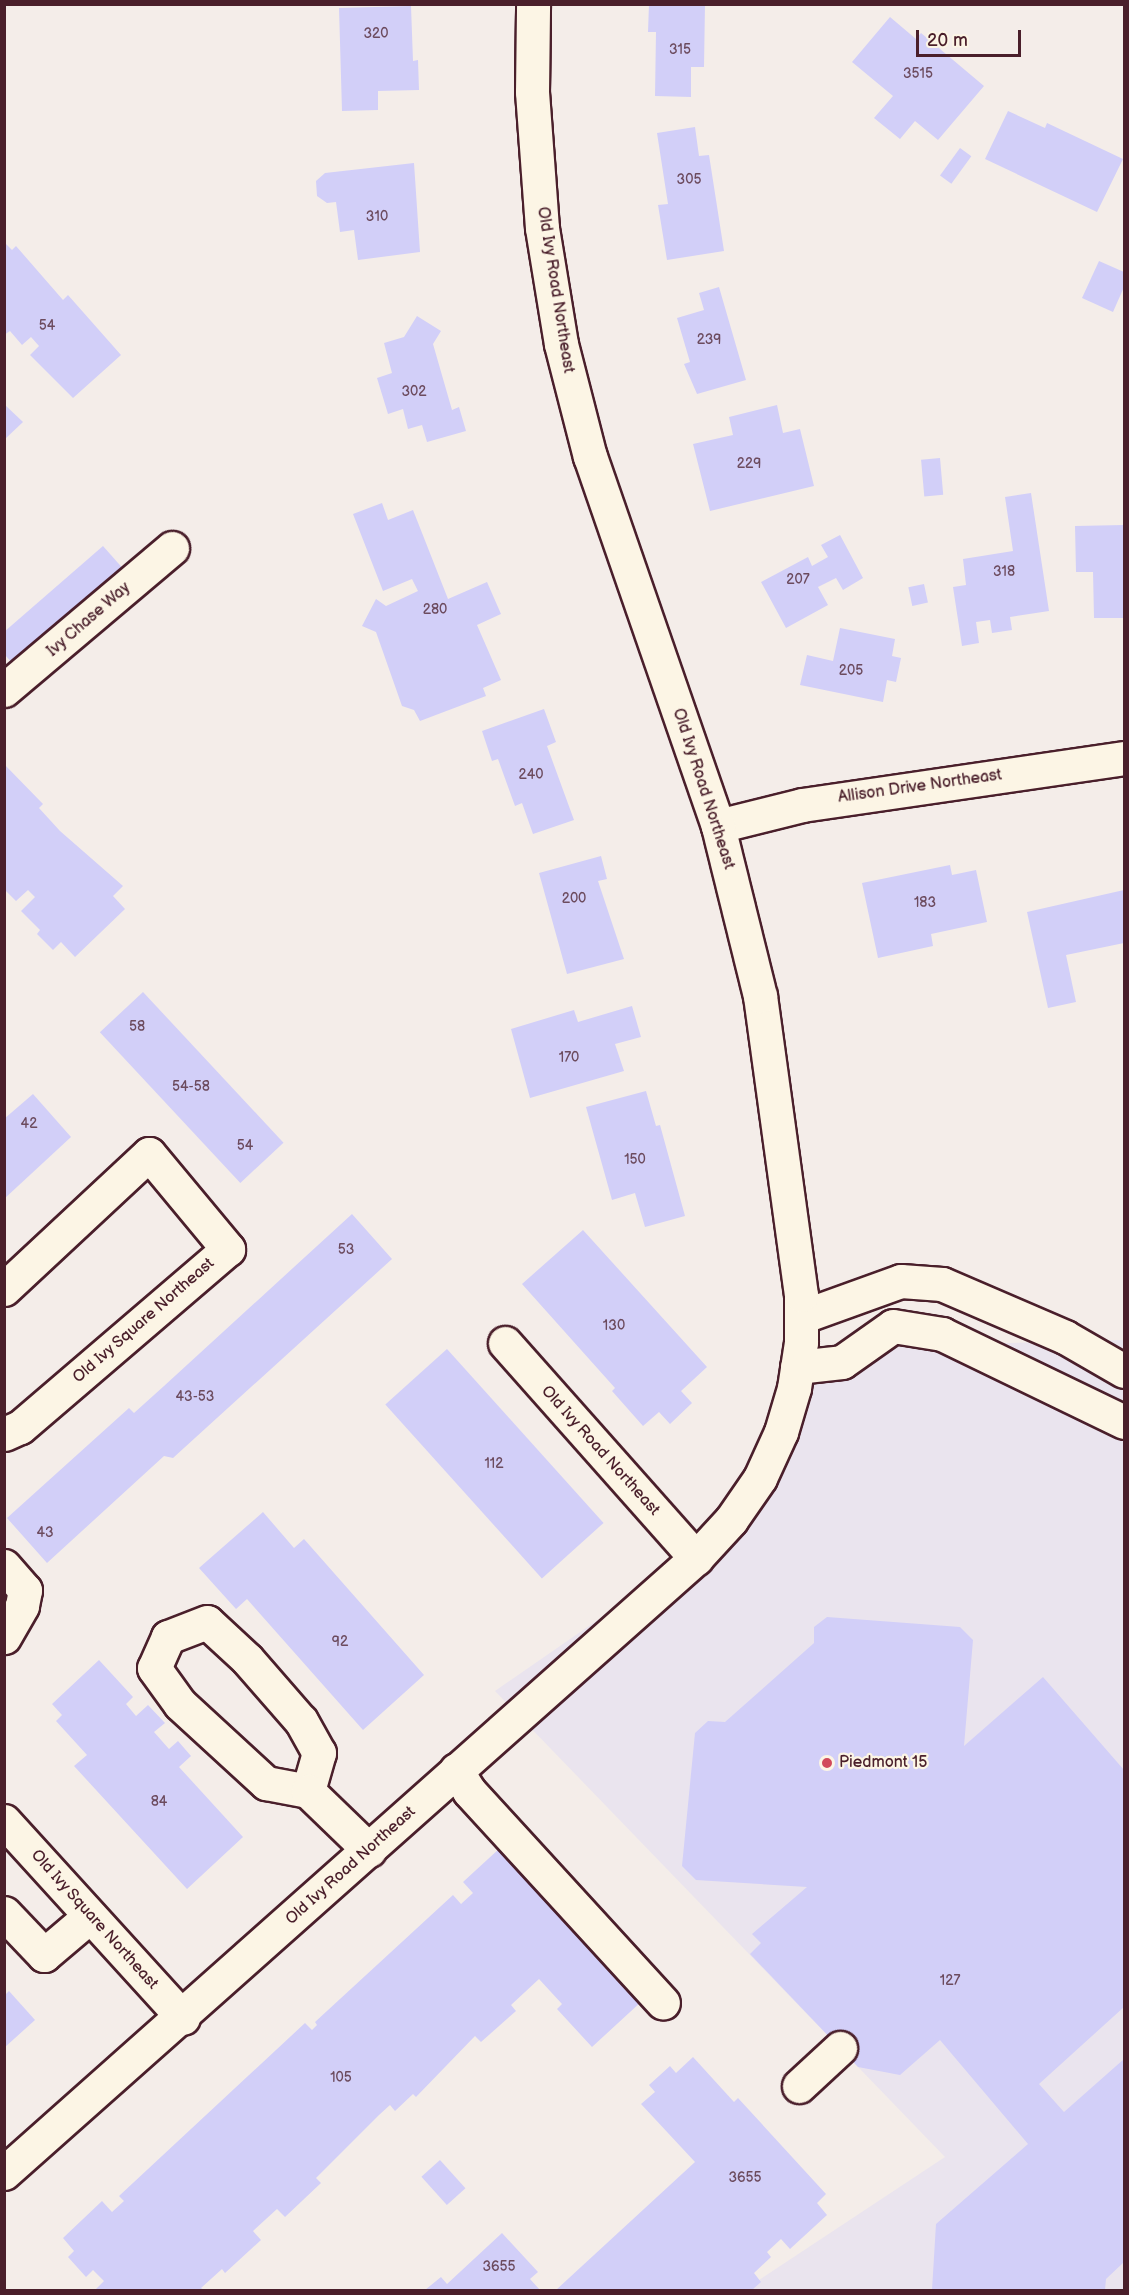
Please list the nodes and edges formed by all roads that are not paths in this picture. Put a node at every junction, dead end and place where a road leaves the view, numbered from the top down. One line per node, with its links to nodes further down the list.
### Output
1 (533, 4): 5 (street, Old Ivy Road Northeast)
2 (172, 548): 3 (street, Ivy Chase Way)
3 (4, 690)
4 (1125, 758): 5 (street, Allison Drive Northeast)
5 (718, 826): 7 (street, Old Ivy Road Northeast)
6 (4, 1289): 12 (street, Old Ivy Square Northeast)
7 (801, 1317): 9 (street, Old Ivy Road Northeast); 10 (street)
8 (505, 1344): 13 (street, Old Ivy Road Northeast)
9 (797, 1367): 11 (street); 13 (street, Old Ivy Road Northeast)
10 (1125, 1371)
11 (1125, 1422)
12 (4, 1434)
13 (696, 1558): 16 (street, Old Ivy Road Northeast)
14 (4, 1566): 15 (street)
15 (4, 1636)
16 (456, 1770): 19 (street, Old Ivy Road Northeast); 22 (street)
17 (308, 1791): 17 (street); 19 (street)
18 (4, 1821): 21 (street, Old Ivy Square Northeast)
19 (369, 1850): 23 (street, Old Ivy Road Northeast)
20 (4, 1913): 21 (street)
21 (90, 1916): 23 (street, Old Ivy Square Northeast)
22 (663, 2003)
23 (183, 2018): 26 (street, Old Ivy Road Northeast)
24 (840, 2048): 25 (street)
25 (799, 2086)
26 (4, 2173)

